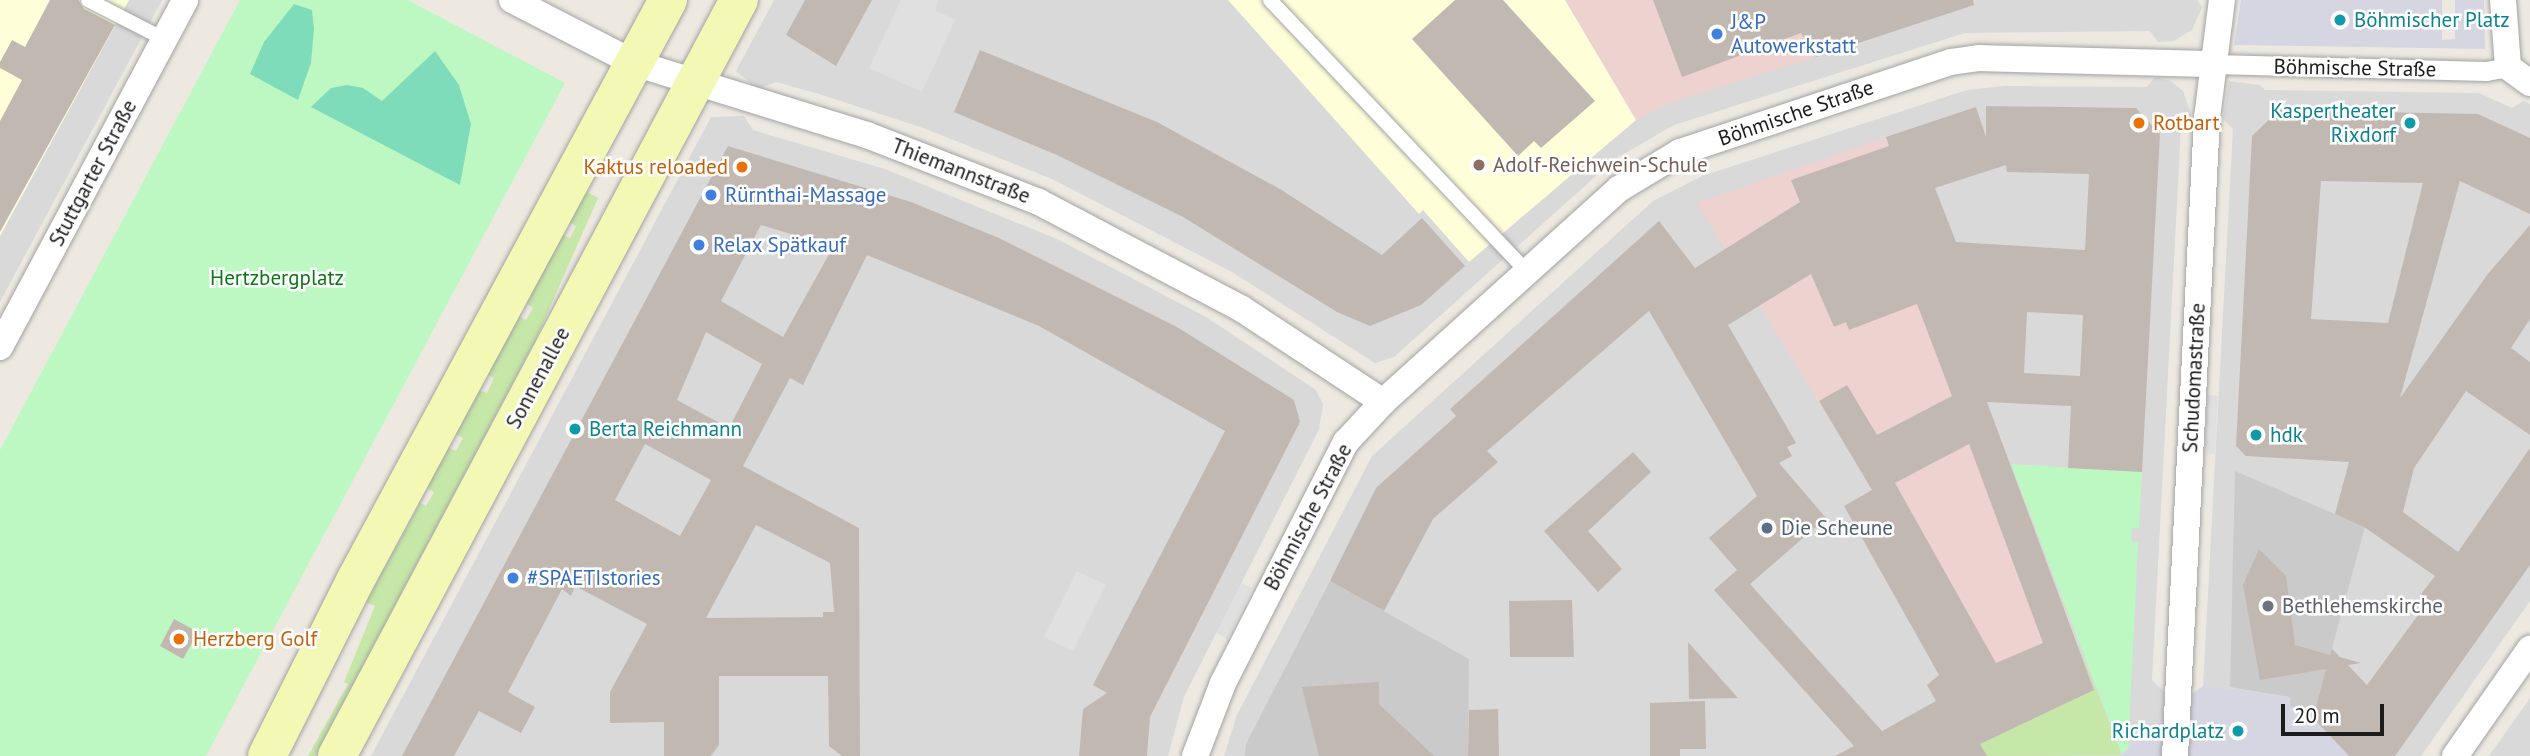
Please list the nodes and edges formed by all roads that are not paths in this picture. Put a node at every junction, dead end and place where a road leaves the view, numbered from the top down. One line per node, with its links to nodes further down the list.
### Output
1 (88, 0): 9 (lane)
2 (185, 0): 9 (street, Stuttgarter Straße)
3 (512, 0): 10 (street, Thiemannstraße)
4 (668, 0): 10 (main road)
5 (739, 0): 14 (main road, Sonnenallee)
6 (1270, 0): 15 (lane)
7 (2222, 0): 11 (street, Schudomastraße)
8 (2503, 0): 12 (street)
9 (164, 39): 16 (street, Stuttgarter Straße)
10 (634, 64): 14 (street, Thiemannstraße); 19 (main road)
11 (2214, 64): 12 (street, Böhmische Straße); 15 (street, Böhmische Straße); 22 (street, Schudomastraße)
12 (2508, 67): 13 (street)
13 (2530, 83)
14 (694, 85): 17 (street, Thiemannstraße); 20 (main road, Sonnenallee)
15 (1528, 273): 17 (street, Böhmische Straße)
16 (0, 347)
17 (1382, 402): 21 (street, Böhmische Straße)
18 (2530, 649): 23 (street)
19 (267, 756)
20 (337, 756)
21 (1195, 756)
22 (2175, 756)
23 (2455, 756)

